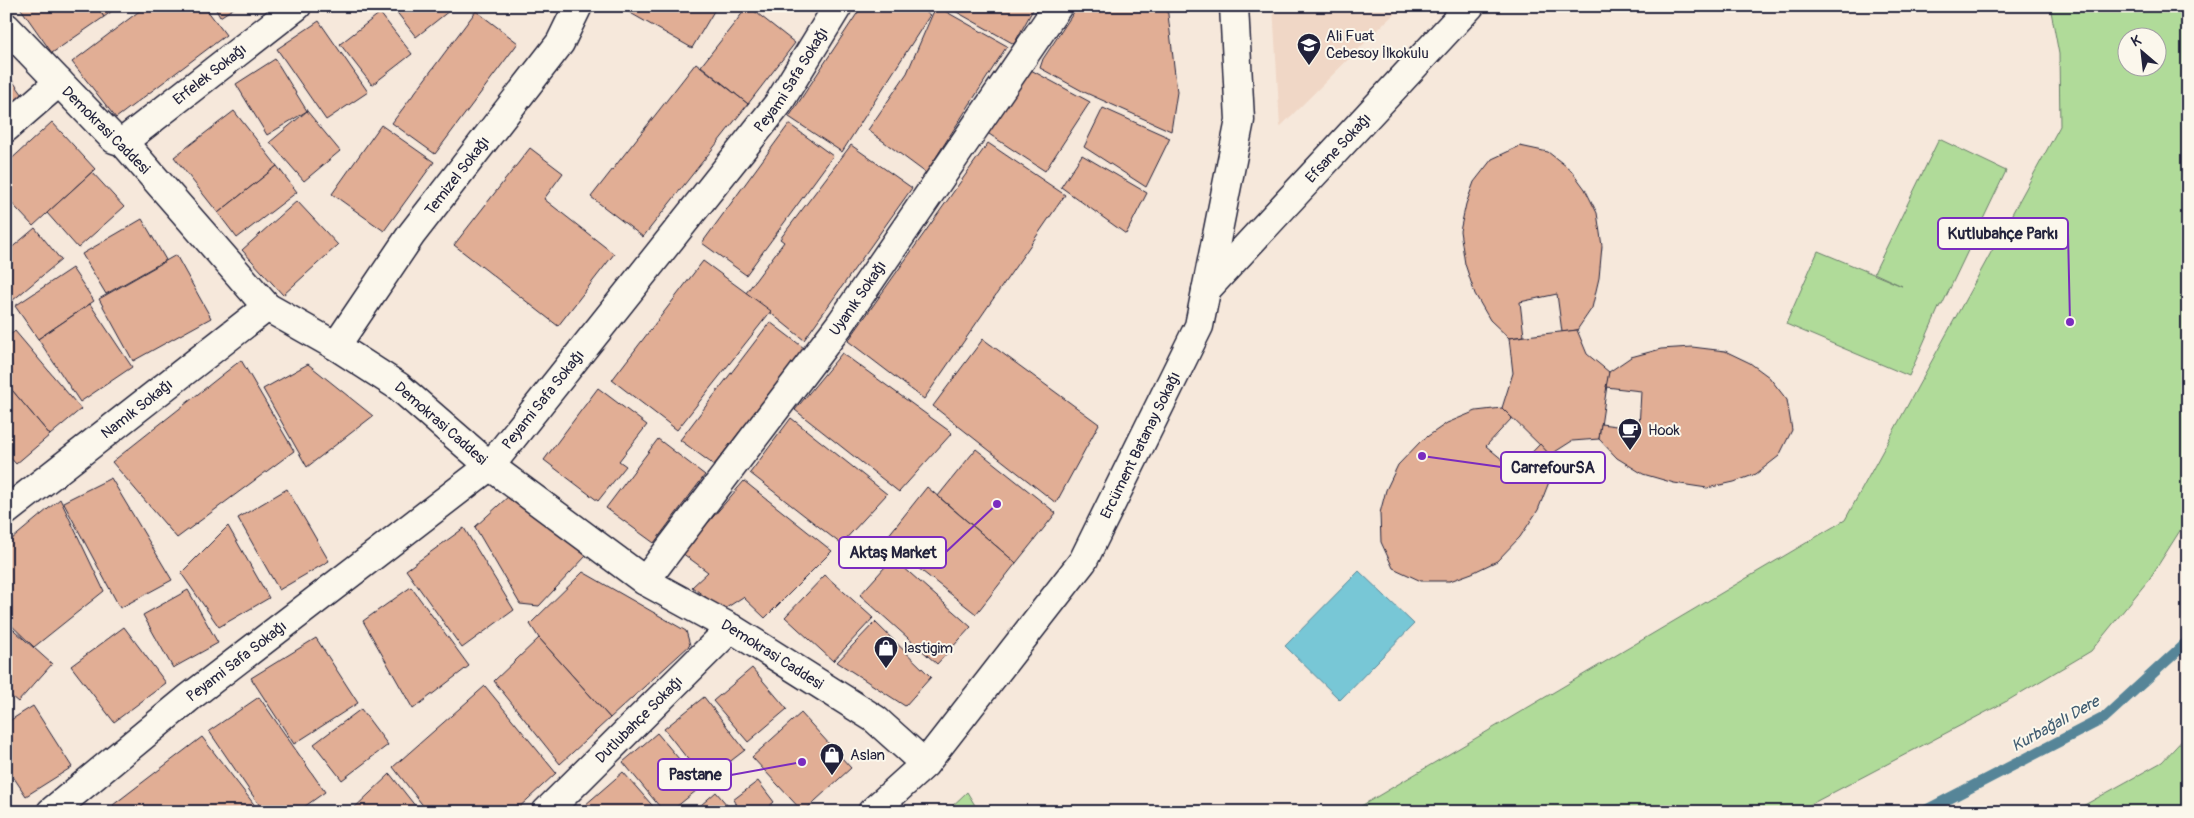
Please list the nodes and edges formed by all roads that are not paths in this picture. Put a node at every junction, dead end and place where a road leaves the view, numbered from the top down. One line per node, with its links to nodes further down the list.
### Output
1 (297, 6): 10 (street, Erfelek Sokağı)
2 (578, 6): 13 (street, Temizel Sokağı)
3 (838, 6): 14 (street, Peyami Safa Sokağı)
4 (1058, 6): 16 (street, Uyanık Sokağı)
5 (1234, 6): 11 (street, Ercüment Batanay Sokağı)
6 (1470, 6): 11 (street, Efsane Sokağı)
7 (6, 27): 8 (street, Demokrasi Caddesi)
8 (58, 82): 9 (street); 10 (street, Demokrasi Caddesi)
9 (6, 128)
10 (123, 142): 12 (street, Demokrasi Caddesi)
11 (1206, 290): 18 (street, Ercüment Batanay Sokağı)
12 (267, 307): 13 (street, Demokrasi Caddesi); 15 (street, Namık Sokağı)
13 (336, 346): 14 (street, Demokrasi Caddesi)
14 (490, 466): 16 (street, Demokrasi Caddesi); 19 (street, Peyami Safa Sokağı)
15 (6, 511)
16 (645, 581): 17 (street, Demokrasi Caddesi)
17 (731, 628): 18 (street, Demokrasi Caddesi); 20 (street, Dutlubahçe Sokağı)
18 (925, 764): 21 (street, Ercüment Batanay Sokağı)
19 (51, 812)
20 (546, 812)
21 (872, 812)

